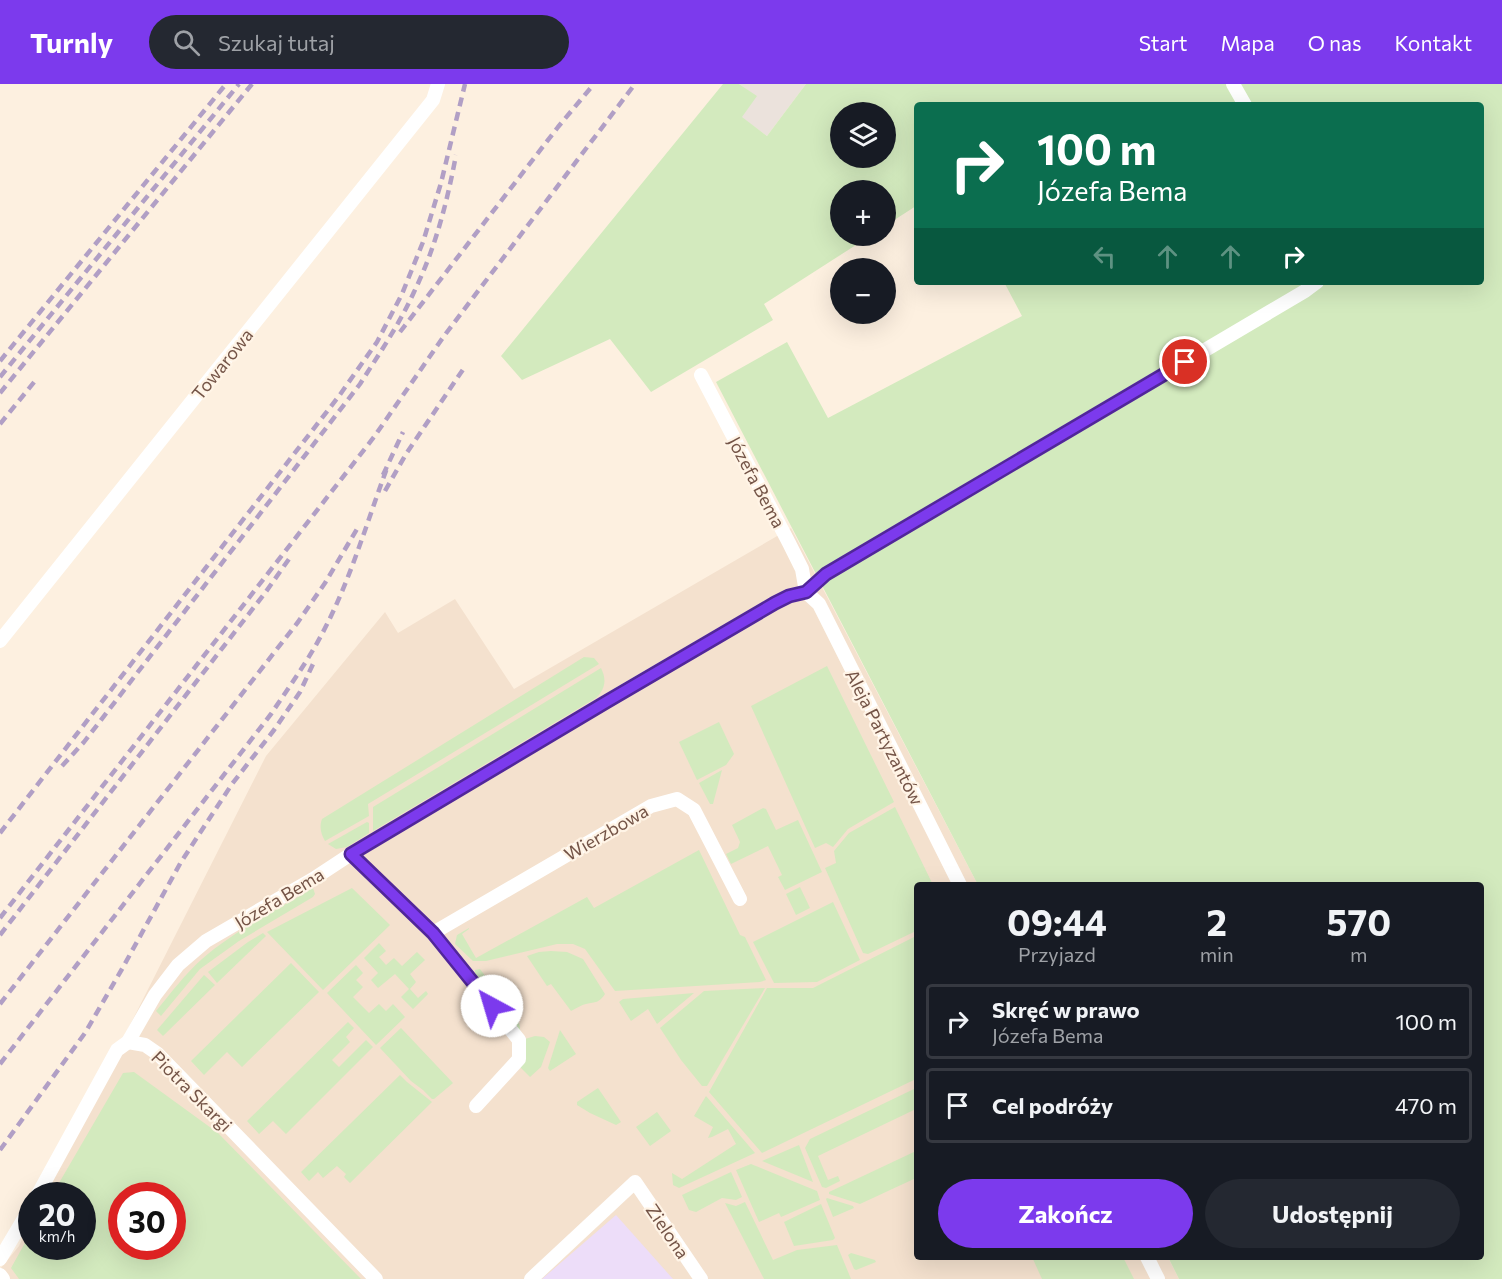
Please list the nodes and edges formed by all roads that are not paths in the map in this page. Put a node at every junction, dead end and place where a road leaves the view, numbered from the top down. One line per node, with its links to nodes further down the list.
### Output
1 (438, 84): 7 (street, Towarowa)
2 (1233, 84): 3 (street)
3 (1243, 102)
4 (1313, 285): 6 (street, Józefa Bema)
5 (701, 375): 6 (street, Józefa Bema)
6 (806, 592): 8 (street, Józefa Bema); 9 (street, Aleja Partyzantów)
7 (0, 641)
8 (351, 854): 11 (street); 12 (street, Józefa Bema)
9 (958, 882)
10 (740, 899): 11 (street, Wierzbowa)
11 (433, 933): 13 (street)
12 (128, 1042): 14 (street); 20 (street, Piotra Skargi)
13 (476, 1106)
14 (45, 1182)
15 (18, 1231): 16 (street)
16 (0, 1259)
17 (1148, 1260): 23 (street)
18 (0, 1275): 19 (street)
19 (3, 1279)
20 (376, 1279)
21 (531, 1279): 22 (street, Zielona)
22 (701, 1279)
23 (1158, 1279)

